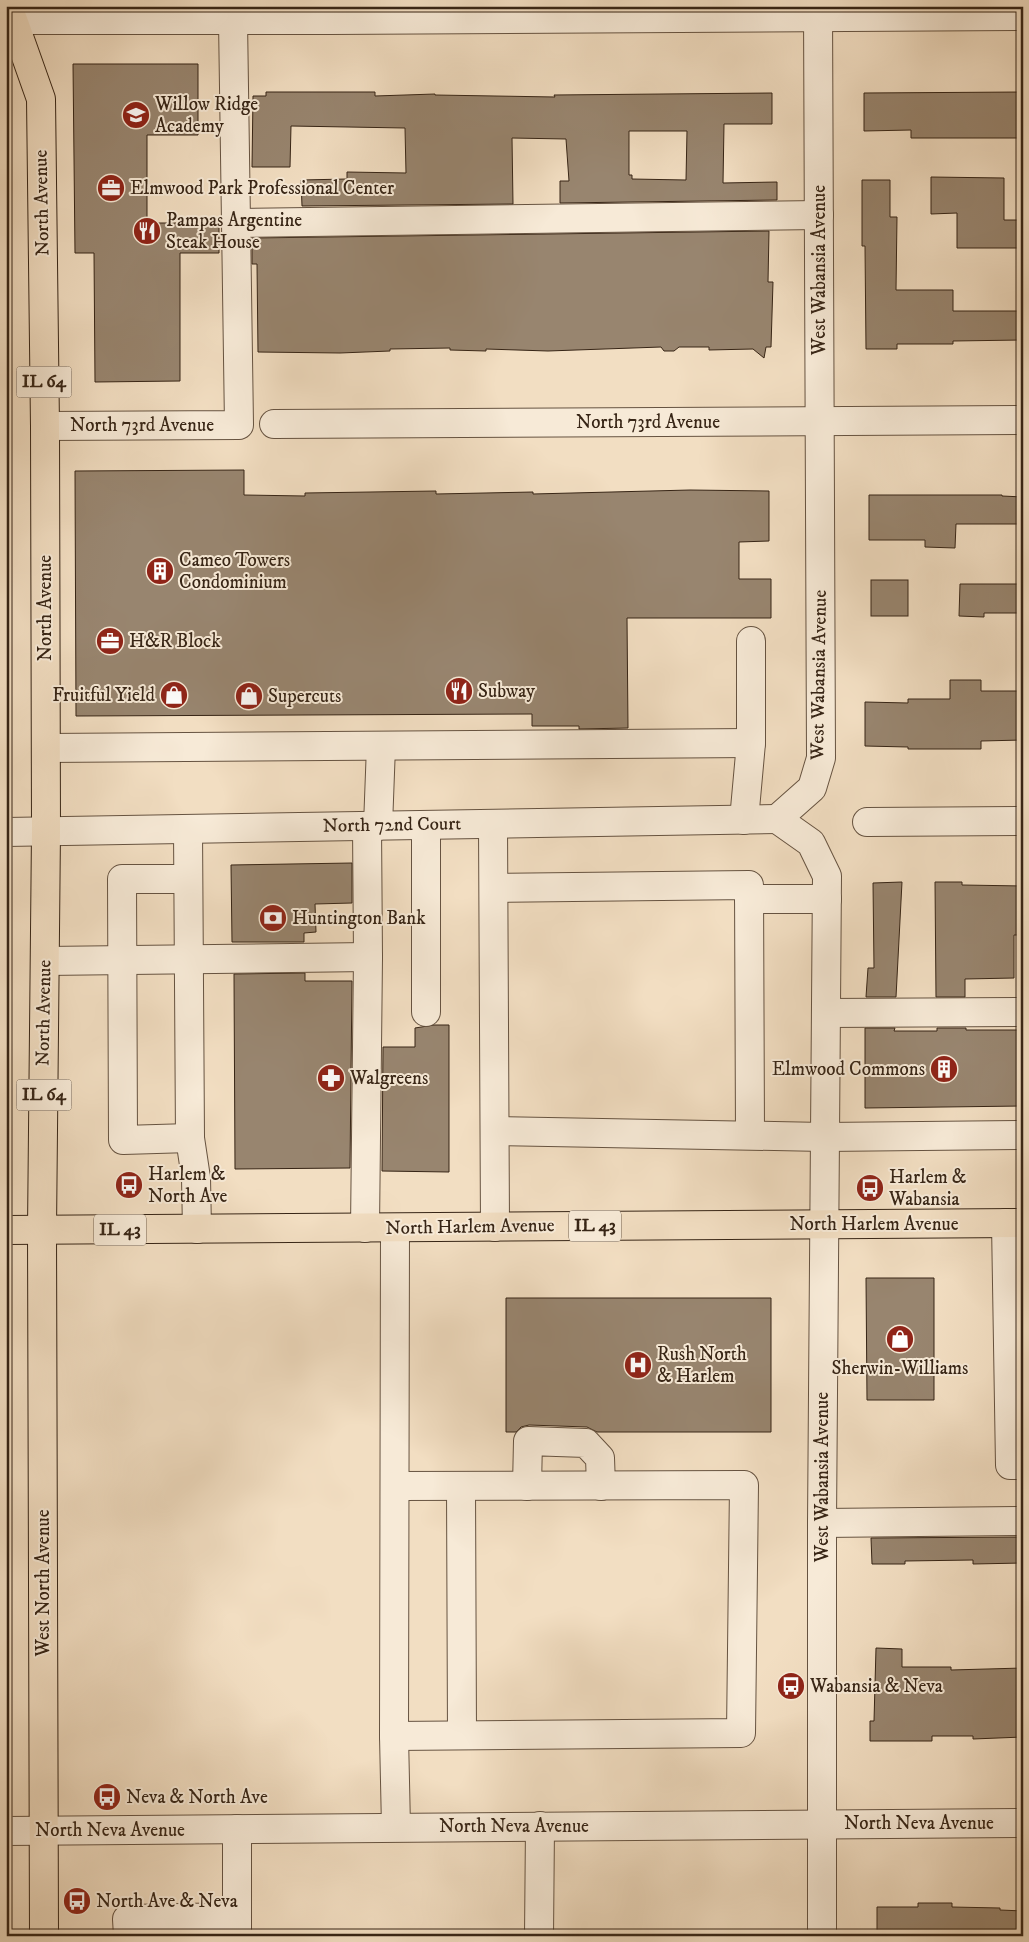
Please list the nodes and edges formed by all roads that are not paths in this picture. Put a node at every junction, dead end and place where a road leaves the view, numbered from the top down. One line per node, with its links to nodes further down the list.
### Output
1 (818, 12): 4 (street); 5 (street); 8 (street, West Wabansia Avenue)
2 (119, 13): 6 (street); 7 (street)
3 (293, 13): 4 (street); 6 (street)
4 (331, 13)
5 (1023, 16)
6 (233, 20): 9 (street)
7 (11, 22): 13 (main road, North Avenue / IL 64)
8 (819, 215): 9 (street); 11 (street, West Wabansia Avenue)
9 (236, 223): 13 (street, North 73rd Avenue)
10 (1023, 420): 11 (street, North 73rd Avenue)
11 (820, 422): 12 (street, North 73rd Avenue); 18 (street, West Wabansia Avenue)
12 (274, 424)
13 (45, 426): 17 (main road, North Avenue / IL 64)
14 (751, 641): 15 (street)
15 (750, 743): 16 (street); 19 (street)
16 (381, 746): 17 (street); 24 (street)
17 (46, 748): 26 (main road, North Avenue / IL 64)
18 (777, 819): 19 (street, North 72nd Court); 31 (street, West Wabansia Avenue)
19 (744, 820): 22 (street, North 72nd Court)
20 (1023, 821): 21 (street)
21 (867, 822)
22 (493, 824): 23 (street, North 72nd Court); 29 (street)
23 (426, 825): 24 (street, North 72nd Court); 36 (street)
24 (372, 826): 25 (street, North 72nd Court); 32 (street)
25 (188, 829): 26 (street, North 72nd Court); 28 (street)
26 (46, 831): 27 (street, North 72nd Court); 34 (main road, North Avenue / IL 64)
27 (6, 832)
28 (188, 879): 33 (street); 35 (street)
29 (494, 888): 30 (street); 39 (street)
30 (749, 899): 31 (street); 41 (street)
31 (827, 899): 38 (street, West Wabansia Avenue)
32 (368, 957): 33 (street); 47 (street)
33 (188, 959): 35 (street); 43 (street)
34 (45, 961): 35 (street); 51 (main road, North Avenue / IL 64)
35 (123, 961): 43 (street)
36 (426, 1012)
37 (1023, 1012): 38 (street)
38 (826, 1013): 42 (street, West Wabansia Avenue)
39 (495, 1131): 41 (street); 46 (street)
40 (1023, 1135): 42 (street)
41 (750, 1136): 42 (street)
42 (824, 1137): 45 (street, West Wabansia Avenue)
43 (190, 1138): 49 (street)
44 (1015, 1223): 45 (main road, North Harlem Avenue / IL 43); 52 (street)
45 (824, 1224): 46 (main road, North Harlem Avenue / IL 43); 59 (street, West Wabansia Avenue)
46 (496, 1227): 48 (main road, North Harlem Avenue / IL 43)
47 (365, 1228): 48 (main road, North Harlem Avenue / IL 43); 49 (main road, North Harlem Avenue / IL 43)
48 (395, 1228): 54 (street)
49 (197, 1229): 51 (main road, North Harlem Avenue / IL 43)
50 (6, 1230): 51 (main road, North Harlem Avenue / IL 43)
51 (42, 1230): 67 (main road, West North Avenue / IL 64)
52 (1015, 1316): 53 (street)
53 (1023, 1465)
54 (395, 1486): 55 (street); 61 (street)
55 (462, 1486): 56 (street); 60 (street)
56 (528, 1486): 57 (street); 57 (street)
57 (601, 1486): 60 (street)
58 (1023, 1521): 59 (street)
59 (822, 1523): 63 (street, West Wabansia Avenue)
60 (462, 1735): 61 (street)
61 (394, 1736): 65 (street)
62 (1023, 1823): 63 (street, North Neva Avenue)
63 (822, 1824): 64 (street, North Neva Avenue); 73 (street, West Wabansia Avenue)
64 (540, 1826): 65 (street, North Neva Avenue); 72 (street)
65 (396, 1827): 66 (street, North Neva Avenue)
66 (237, 1829): 67 (street, North Neva Avenue); 69 (street)
67 (44, 1830): 68 (street, North Neva Avenue); 70 (main road, West North Avenue / IL 64)
68 (6, 1831)
69 (237, 1926): 71 (street)
70 (44, 1936)
71 (128, 1936)
72 (539, 1936)
73 (822, 1936)

